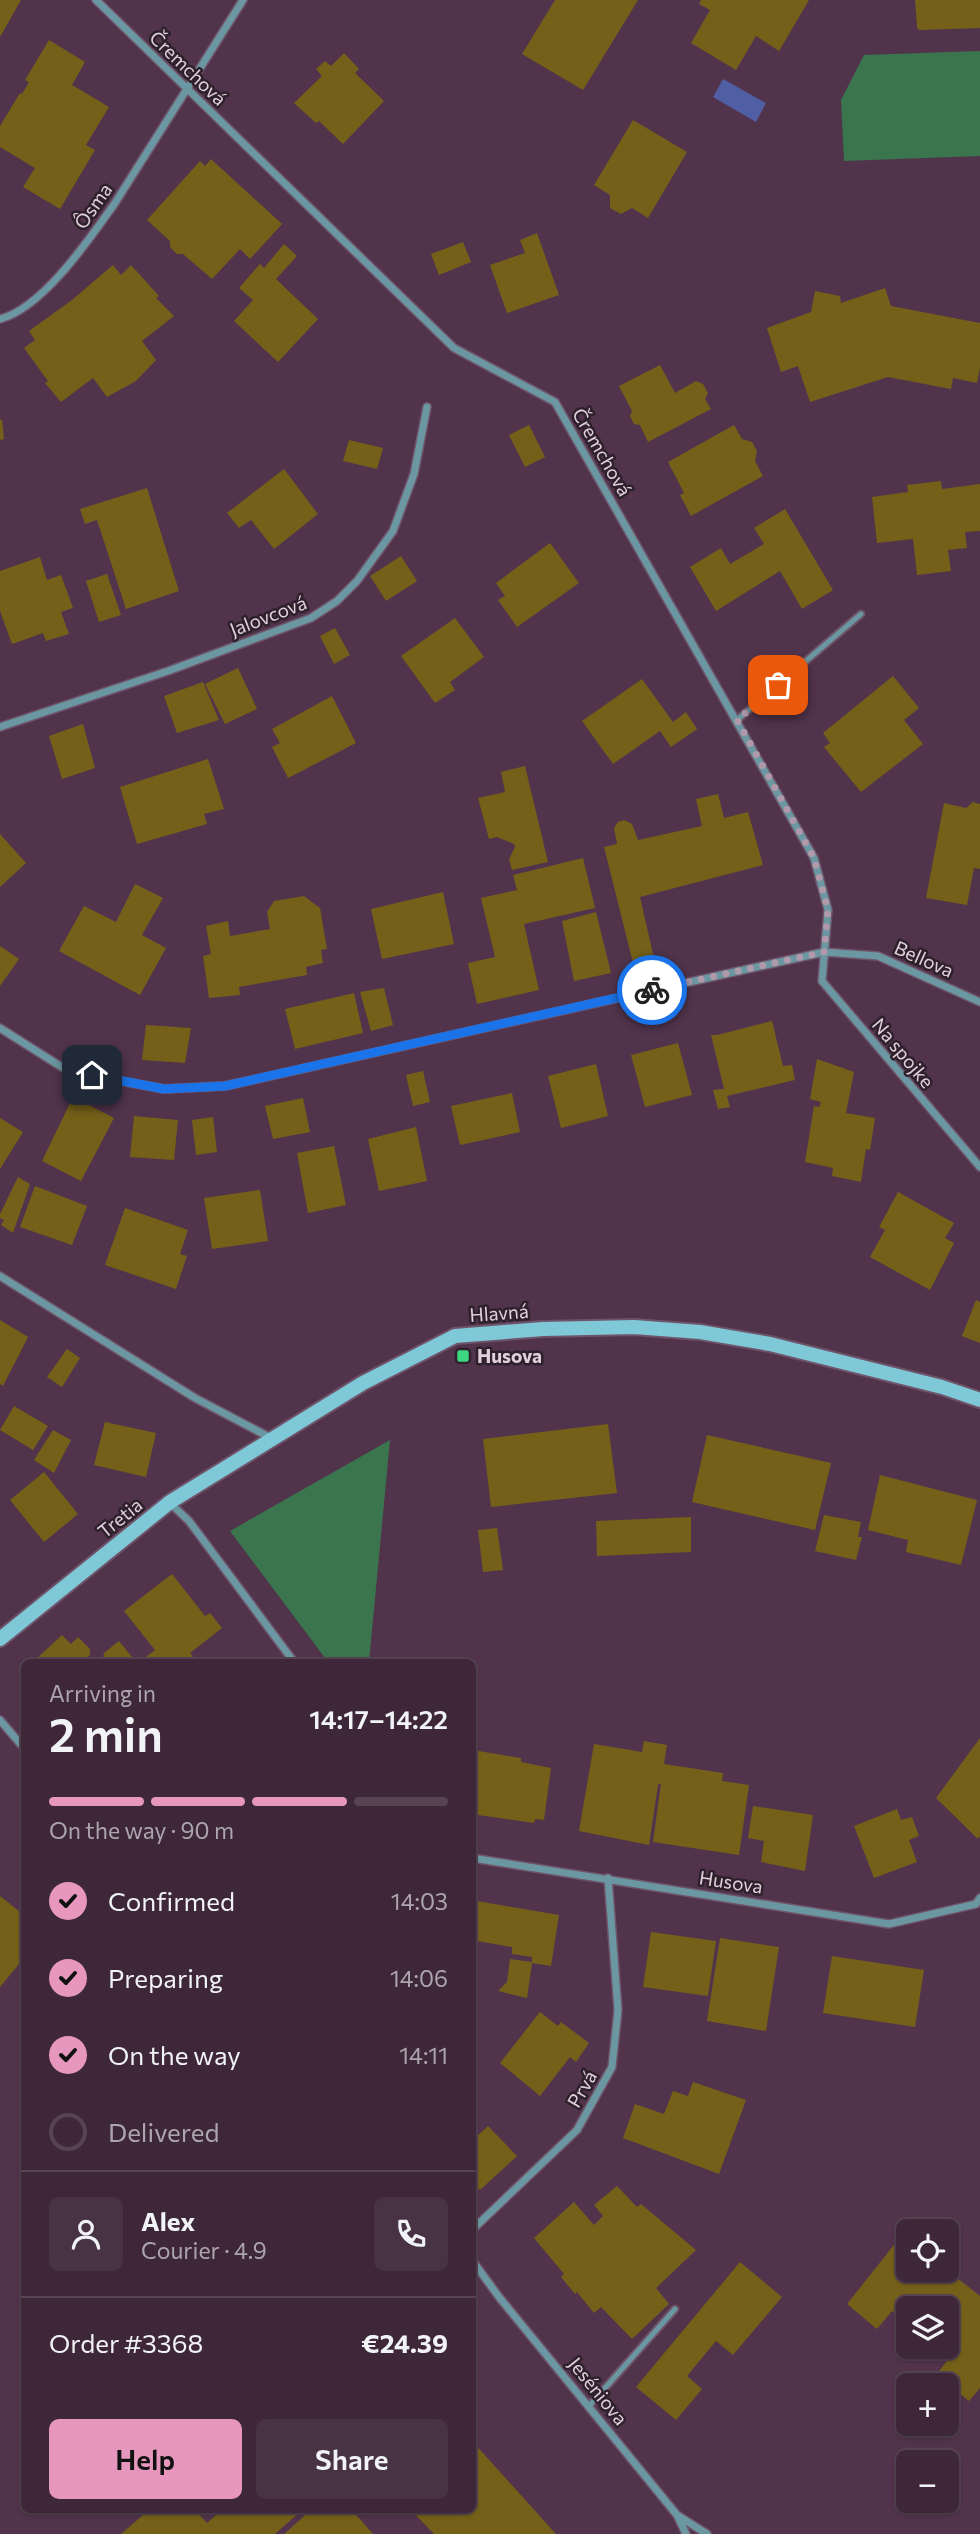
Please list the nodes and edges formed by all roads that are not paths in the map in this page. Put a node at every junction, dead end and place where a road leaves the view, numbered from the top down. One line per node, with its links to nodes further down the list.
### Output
1 (96, 0): 3 (street, Čremchová)
2 (243, 0): 3 (street, Ôsma)
3 (187, 89): 4 (street, Ôsma); 7 (street, Čremchová)
4 (0, 319)
5 (428, 407): 8 (street, Jalovcová)
6 (861, 614): 7 (lane)
7 (737, 720): 9 (street, Čremchová)
8 (0, 727)
9 (824, 952): 10 (street, Bellova); 11 (street, Bellova); 12 (street, Na spojke)
10 (980, 1002)
11 (0, 1028)
12 (980, 1167)
13 (0, 1276): 15 (street)
14 (980, 1400): 15 (street, Hlavná)
15 (273, 1439): 16 (street, Tretia)
16 (170, 1503): 17 (street, Tretia); 18 (street)
17 (0, 1639)
18 (292, 1659)
19 (0, 1720): 20 (street)
20 (21, 1744)
21 (476, 1859): 22 (street, Husova)
22 (608, 1878): 23 (street, Husova); 24 (street, Prvá)
23 (980, 1898)
24 (476, 2226)
25 (476, 2265): 27 (street, Jeséniova)
26 (675, 2309): 27 (lane)
27 (590, 2405): 28 (street, Jeséniova)
28 (677, 2515): 29 (street); 30 (street, Jeséniova)
29 (686, 2534)
30 (707, 2534)

